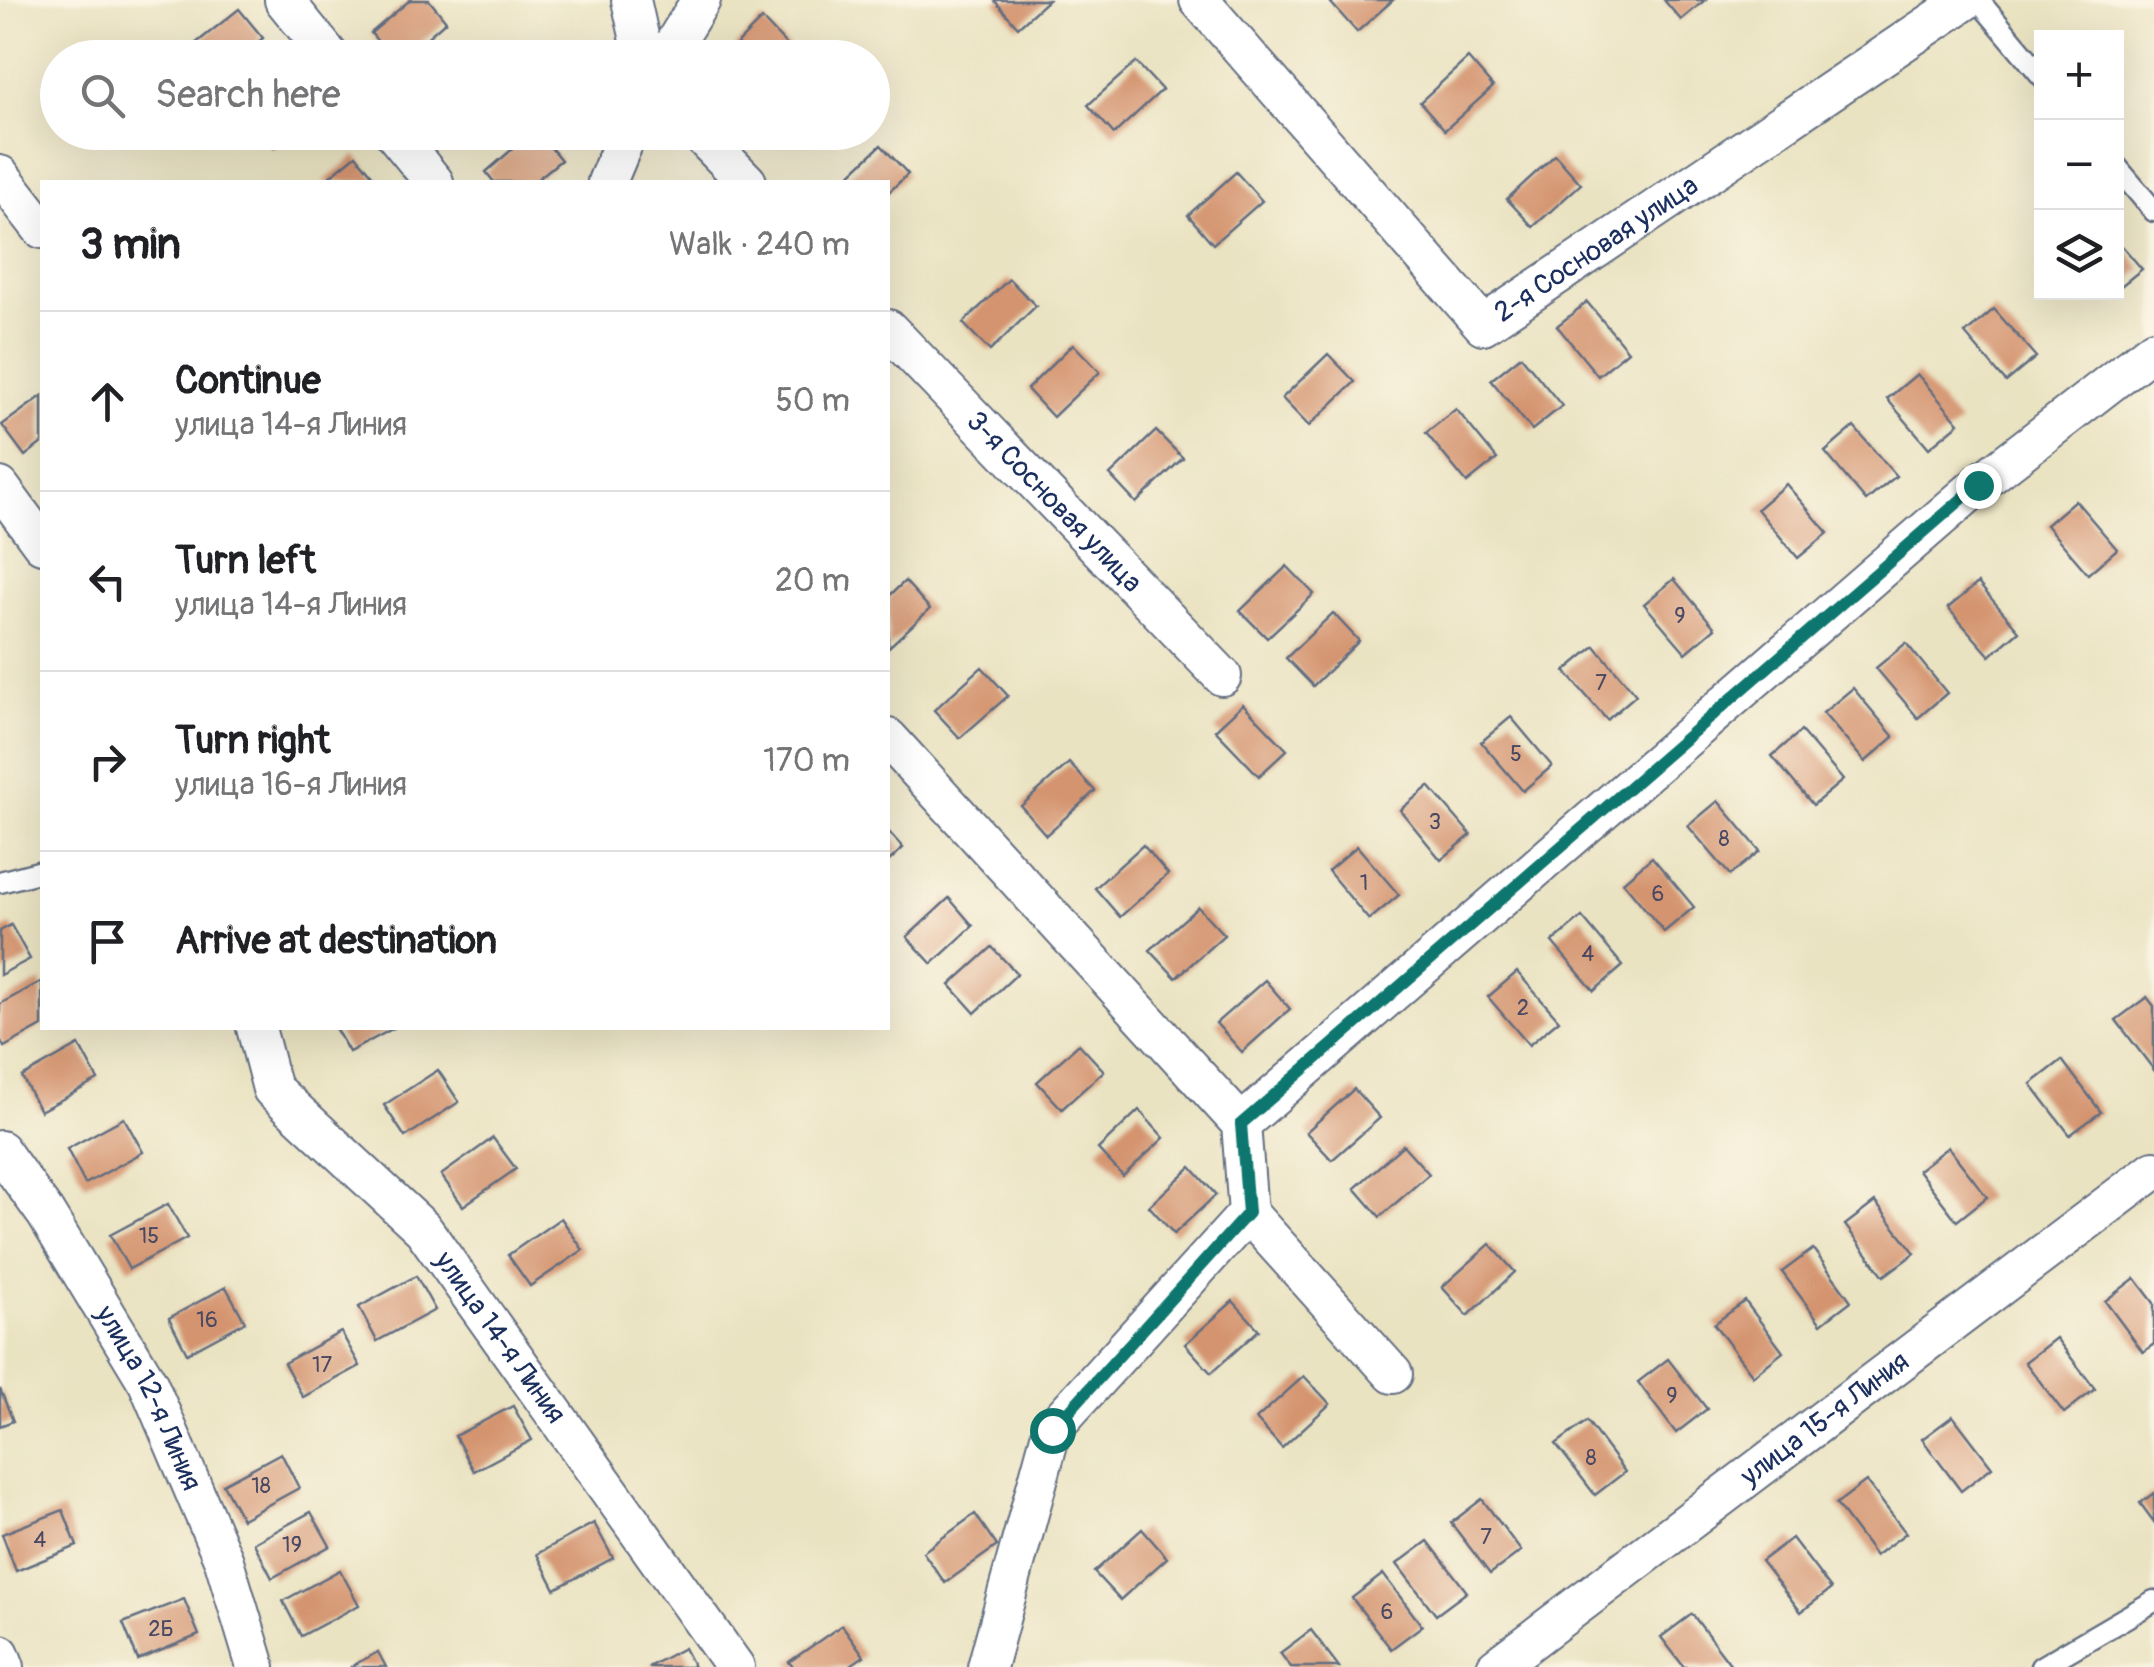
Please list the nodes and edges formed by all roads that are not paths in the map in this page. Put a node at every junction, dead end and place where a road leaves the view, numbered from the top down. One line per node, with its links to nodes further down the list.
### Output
1 (284, 0): 7 (street)
2 (631, 0): 8 (street)
3 (701, 0): 9 (street)
4 (1199, 0): 5 (street, 2-я Сосновая улица)
5 (1966, 0)
6 (1978, 0): 10 (lane)
7 (316, 40)
8 (640, 40)
9 (676, 40)
10 (2034, 66)
11 (407, 150): 16 (street)
12 (620, 150): 17 (street)
13 (715, 150): 18 (street)
14 (0, 175): 20 (street)
15 (2124, 175): 19 (lane)
16 (432, 180)
17 (608, 180)
18 (744, 180)
19 (2154, 211)
20 (40, 226)
21 (890, 330): 25 (street, 3-я Сосновая улица)
22 (2154, 349): 30 (street)
23 (0, 487): 24 (street)
24 (40, 541)
25 (1222, 676)
26 (890, 740): 30 (street)
27 (40, 872): 28 (lane)
28 (0, 882)
29 (257, 1030): 39 (street, улица 14-я Линия)
30 (1241, 1124): 33 (street)
31 (0, 1150): 38 (street, улица 12-я Линия)
32 (2154, 1170): 41 (street, улица 15-я Линия)
33 (1248, 1213): 34 (street); 40 (street)
34 (1393, 1374)
35 (2154, 1601): 42 (lane)
36 (0, 1654): 37 (street)
37 (5, 1667)
38 (256, 1667)
39 (735, 1667)
40 (986, 1667)
41 (1496, 1667)
42 (2041, 1667)

